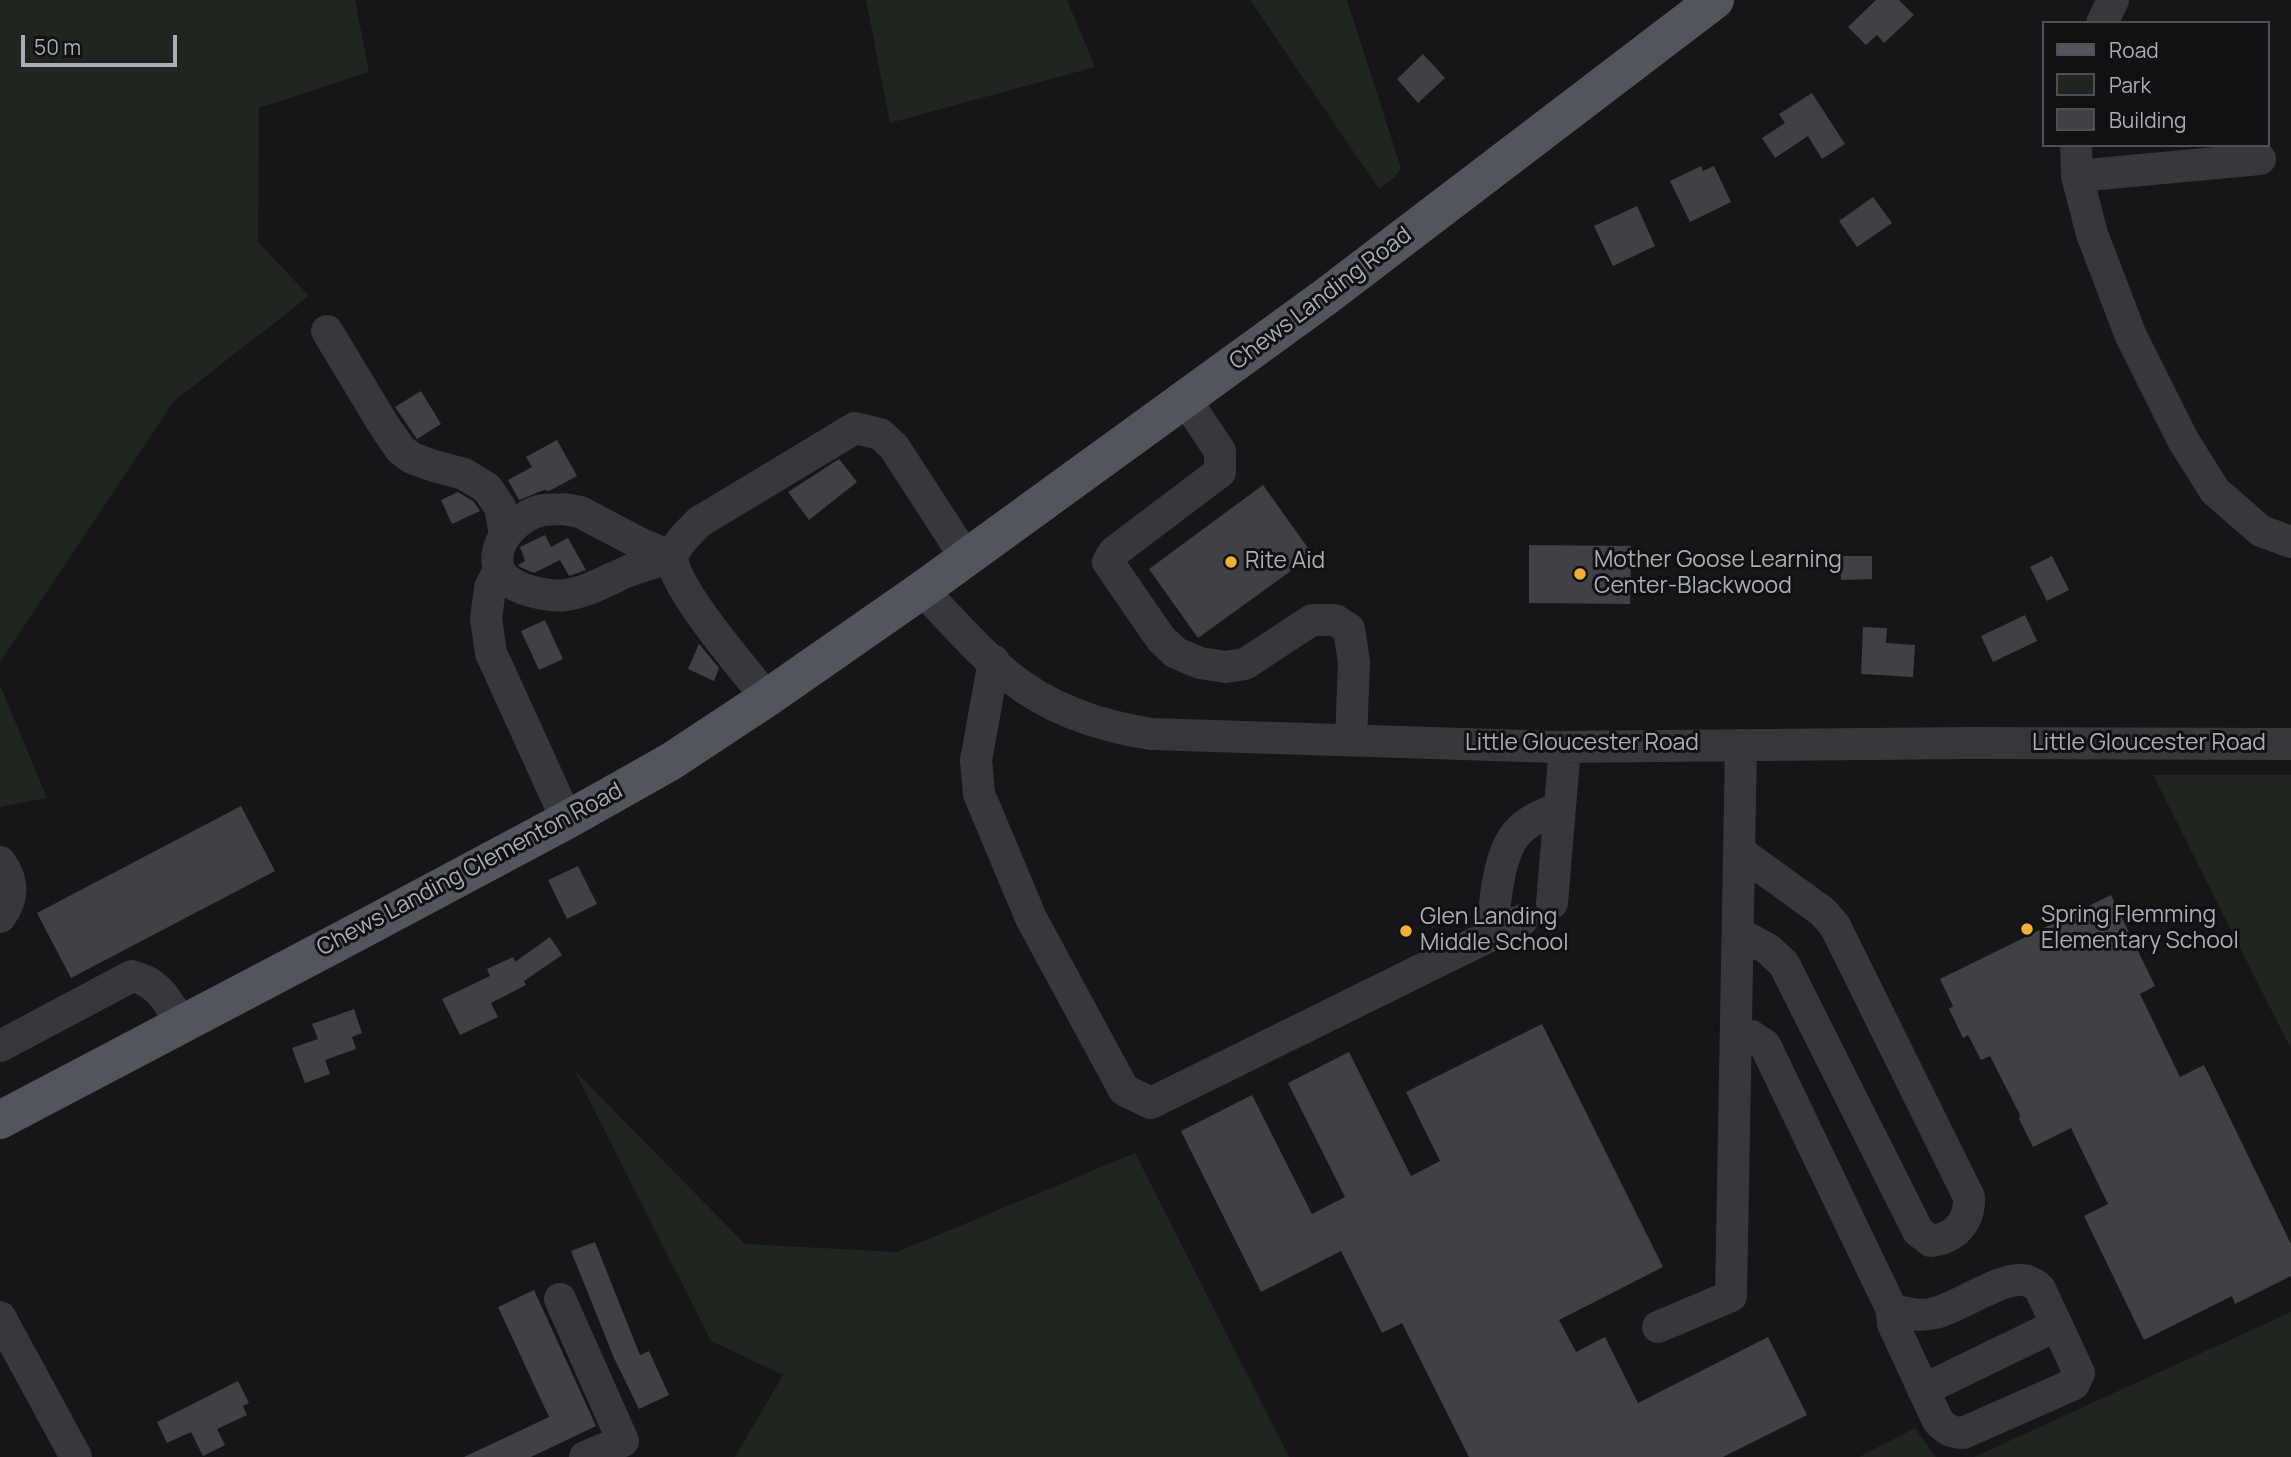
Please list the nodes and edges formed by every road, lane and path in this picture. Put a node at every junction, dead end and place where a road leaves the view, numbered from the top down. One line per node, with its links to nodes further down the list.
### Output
1 (1714, 0): 7 (main road, Chews Landing Road)
2 (2113, 0): 3 (street)
3 (2103, 21)
4 (2260, 159): 5 (street)
5 (2077, 161): 9 (street)
6 (327, 331): 8 (street)
7 (1185, 399): 11 (main road, Chews Landing Road); 16 (street)
8 (505, 534): 10 (street); 12 (street)
9 (2291, 542)
10 (672, 557): 11 (street); 12 (street); 15 (street)
11 (966, 558): 13 (main road, Chews Landing Road)
12 (499, 570): 21 (street)
13 (922, 590): 14 (street, Little Gloucester Road); 15 (main road, Chews Landing Clementon Road)
14 (994, 661): 16 (street, Little Gloucester Road); 28 (street)
15 (767, 698): 21 (main road, Chews Landing Clementon Road)
16 (1351, 740): 19 (street, Little Gloucester Road)
17 (2291, 744): 18 (street, Little Gloucester Road)
18 (1741, 745): 19 (street, Little Gloucester Road); 22 (street)
19 (1564, 747): 20 (street)
20 (1559, 808): 24 (street); 28 (street)
21 (566, 820): 29 (main road, Chews Landing Clementon Road)
22 (1740, 852): 27 (street); 27 (street)
23 (0, 862): 25 (street)
24 (1552, 903)
25 (0, 917)
26 (1522, 920): 28 (street)
27 (1738, 933): 30 (street)
28 (1493, 934)
29 (181, 1023): 31 (street); 32 (main road, Chews Landing Clementon Road)
30 (1736, 1033): 34 (street); 37 (street)
31 (0, 1046)
32 (0, 1120)
33 (560, 1299): 40 (street)
34 (1892, 1310): 36 (street); 38 (street)
35 (0, 1317): 39 (street)
36 (2057, 1325): 38 (street); 38 (street)
37 (1658, 1327)
38 (1923, 1390)
39 (76, 1457)
40 (585, 1457)

